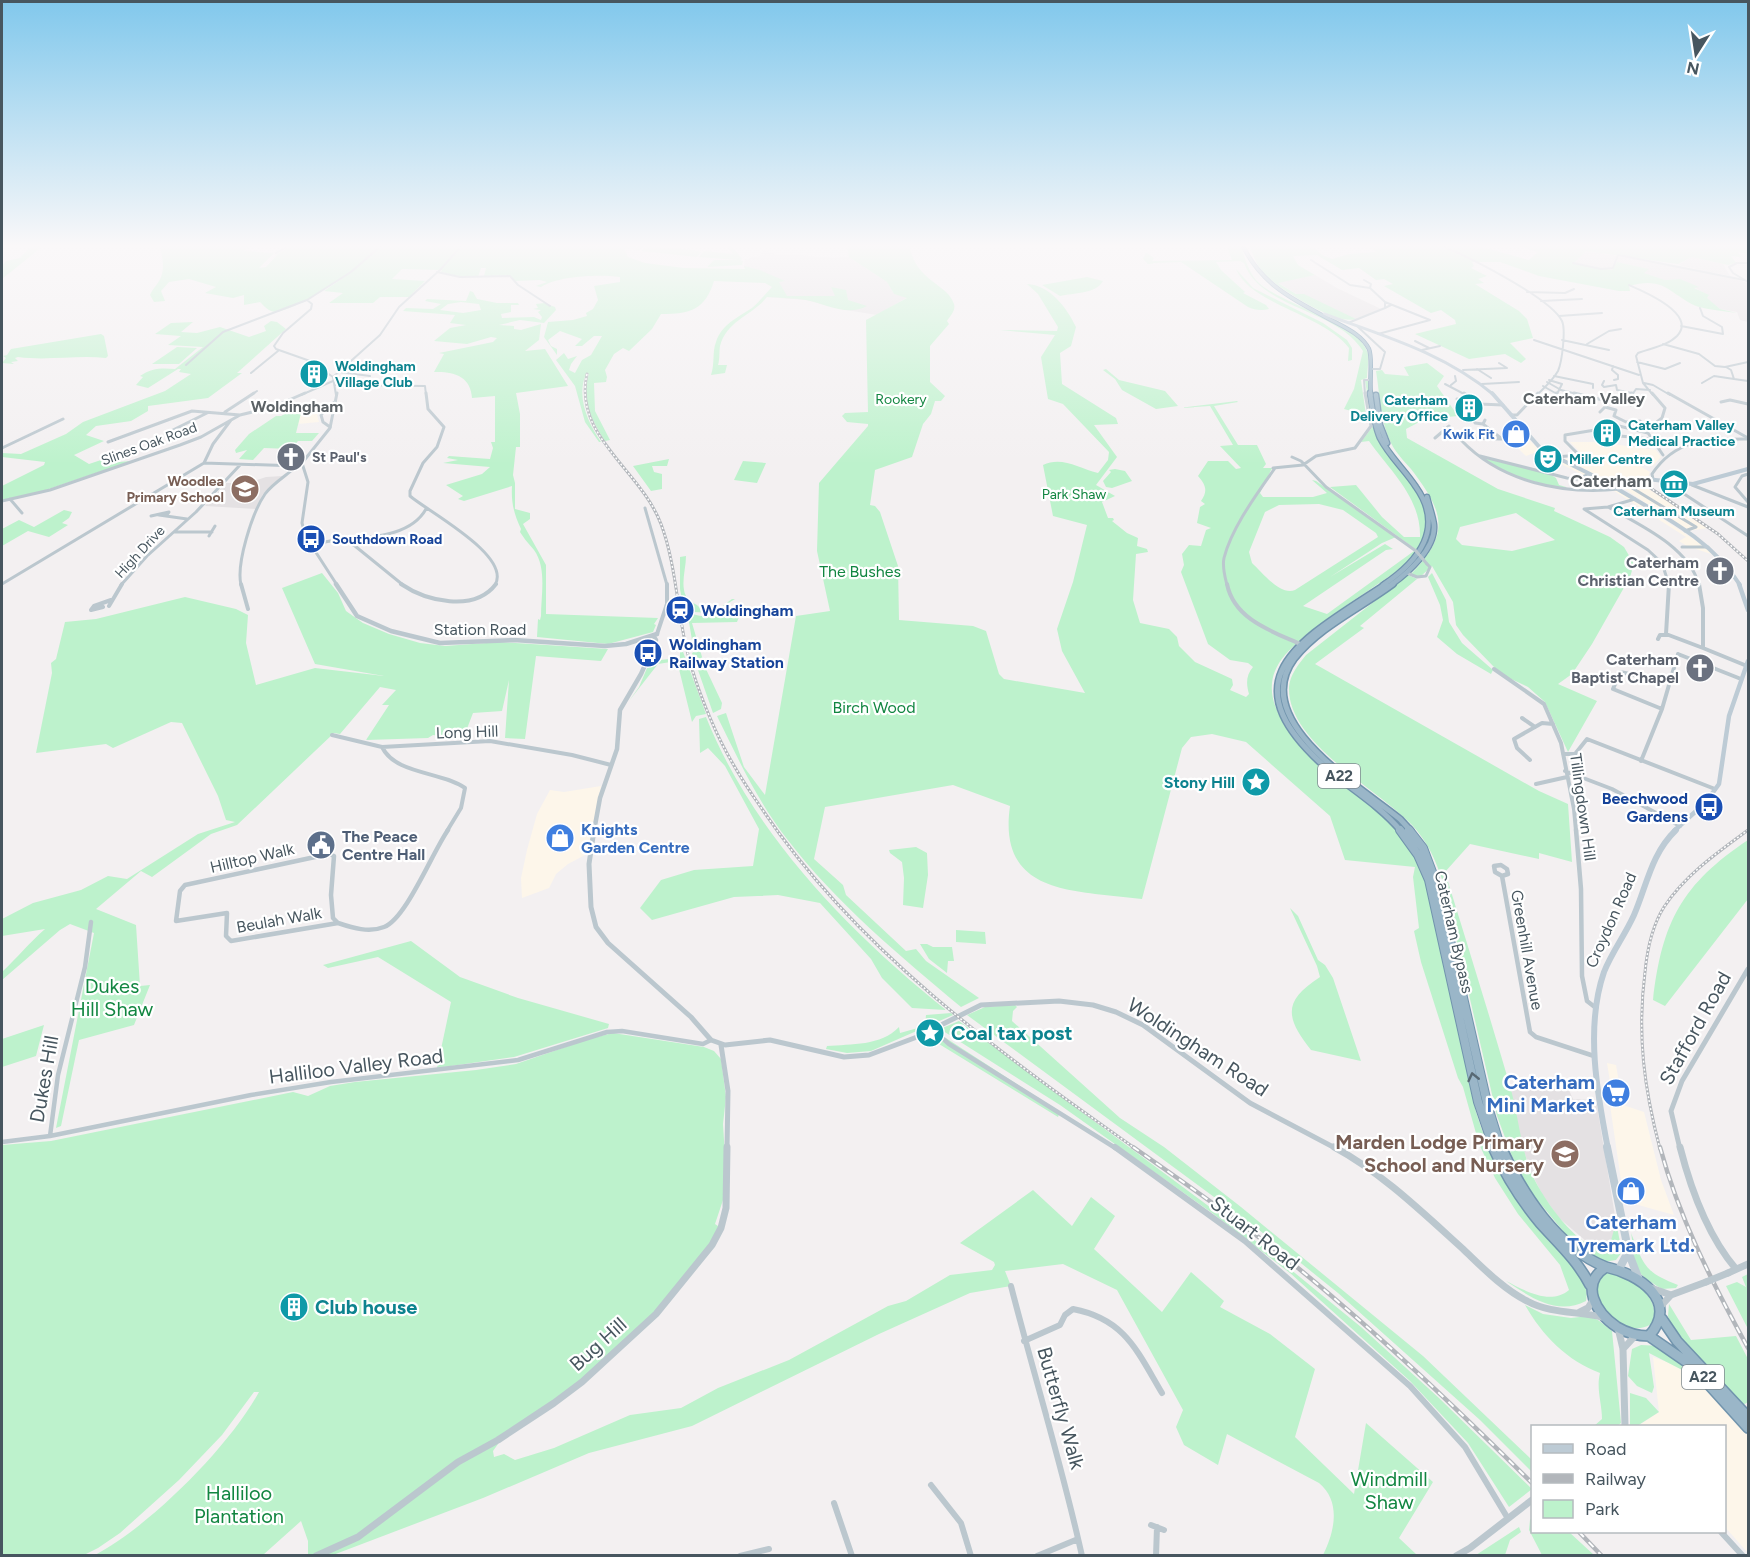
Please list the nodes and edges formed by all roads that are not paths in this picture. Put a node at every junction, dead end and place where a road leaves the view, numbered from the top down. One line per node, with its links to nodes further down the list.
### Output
1 (259, 319): 33 (street)
2 (300, 319): 25 (street)
3 (391, 319): 39 (street)
4 (1330, 319): 47 (highway, Caterham Bypass / A22)
5 (1331, 319): 12 (main road)
6 (1337, 319): 13 (main road)
7 (1355, 319): 13 (street)
8 (1427, 319): 17 (street)
9 (1559, 319): 19 (street)
10 (1678, 319): 14 (street)
11 (1708, 319): 14 (street)
12 (1335, 320): 13 (main road); 36 (highway, Caterham Bypass / A22)
13 (1346, 322): 15 (main road)
14 (1681, 326): 22 (street)
15 (1358, 327): 17 (main road); 36 (street)
16 (1621, 329): 21 (street)
17 (1378, 333): 26 (main road)
18 (1534, 340): 28 (street)
19 (1563, 340): 21 (street); 28 (street)
20 (1415, 341): 24 (street)
21 (1587, 344): 27 (street)
22 (1663, 344): 29 (street); 35 (street)
23 (1440, 346): 24 (street)
24 (1430, 348): 26 (street)
25 (279, 350): 40 (street); 49 (street)
26 (1422, 350): 38 (main road)
27 (1610, 350)
28 (1562, 351): 34 (street); 41 (street)
29 (1636, 362): 32 (street); 42 (street)
30 (1749, 362): 35 (street)
31 (1499, 363): 37 (street)
32 (1680, 363)
33 (186, 365)
34 (1613, 366): 42 (street); 48 (street)
35 (1725, 367): 46 (street)
36 (1373, 369): 140 (highway, Caterham Bypass / A22)
37 (1476, 369): 38 (street); 45 (street)
38 (1463, 370): 57 (main road)
39 (339, 372): 43 (street); 49 (street)
40 (251, 373)
41 (1554, 375): 50 (street); 60 (street)
42 (1639, 375): 54 (street)
43 (370, 376)
44 (1455, 376): 58 (street)
45 (1491, 378)
46 (1734, 379): 52 (street); 55 (street)
47 (1370, 380): 109 (street); 150 (highway, Caterham Bypass / A22)
48 (1614, 380)
49 (333, 381): 68 (street); 77 (street, Slines Oak Road); 126 (street)
50 (1548, 381): 59 (street); 61 (street)
51 (1604, 381): 64 (street)
52 (1749, 381)
53 (1519, 382): 57 (street)
54 (1643, 383): 62 (street); 95 (street)
55 (1702, 383)
56 (1445, 384): 58 (street)
57 (1482, 384): 71 (main road)
58 (1450, 386): 66 (street)
59 (1543, 386): 61 (street); 78 (street)
60 (1593, 388)
61 (1561, 390): 67 (street)
62 (1650, 390): 64 (street); 90 (street)
63 (257, 391): 75 (street)
64 (1632, 393): 72 (street)
65 (1460, 400): 66 (street)
66 (1471, 400): 71 (street)
67 (1607, 400)
68 (335, 402): 85 (street); 85 (street)
69 (1721, 402): 70 (street)
70 (1749, 404)
71 (1503, 405): 78 (main road)
72 (1631, 405)
73 (208, 412): 75 (street); 88 (street); 98 (street)
74 (1600, 412): 89 (street)
75 (224, 413): 76 (street)
76 (234, 414): 77 (street); 99 (street)
77 (240, 415): 81 (street, Slines Oak Road)
78 (1511, 415): 86 (main road)
79 (63, 419): 101 (street)
80 (1474, 419): 83 (street)
81 (231, 420): 106 (street); 121 (street, Slines Oak Road)
82 (1485, 420): 83 (street)
83 (1483, 424): 96 (street)
84 (1449, 426): 87 (street)
85 (330, 427): 108 (street)
86 (1522, 428): 96 (street); 104 (main road)
87 (1444, 429): 93 (street); 94 (street)
88 (173, 430)
89 (1638, 430): 90 (street); 104 (street)
90 (1648, 433): 97 (street)
91 (1594, 437): 92 (street)
92 (1630, 437): 97 (street); 100 (street)
93 (1435, 438)
94 (1462, 438): 96 (street); 102 (street)
95 (1749, 438): 103 (street)
96 (1502, 439)
97 (1651, 439): 103 (street)
98 (108, 442)
99 (175, 444)
100 (1632, 445)
101 (2, 448)
102 (1477, 455): 112 (street); 119 (street)
103 (1663, 455): 113 (street)
104 (1555, 457): 112 (main road)
105 (1292, 458): 109 (street)
106 (204, 463): 107 (street); 141 (street)
107 (240, 465): 108 (street); 129 (street, High Drive)
108 (299, 465): 137 (street, Station Road); 145 (street)
109 (1304, 465): 140 (street, bridge); 150 (street)
110 (1749, 469): 118 (main road)
111 (1749, 474): 123 (street)
112 (1591, 475): 116 (main road)
113 (1653, 479): 114 (main road); 115 (main road)
114 (1633, 480): 116 (main road); 117 (main road)
115 (1663, 480): 118 (main road); 135 (street)
116 (1609, 481): 117 (main road); 119 (main road)
117 (1617, 483): 119 (main road); 132 (street)
118 (1688, 483): 123 (street)
119 (1620, 490): 120 (main road)
120 (1635, 499): 124 (street); 132 (main road)
121 (10, 500): 122 (street, Slines Oak Road); 127 (street)
122 (2, 501)
123 (1749, 504)
124 (1608, 507): 148 (street); 151 (street)
125 (645, 508): 147 (street)
126 (426, 509): 136 (street); 136 (street)
127 (22, 513)
128 (151, 516): 129 (street)
129 (188, 519): 131 (street, High Drive)
130 (215, 526): 133 (street)
131 (174, 531): 133 (street); 142 (street, High Drive)
132 (1685, 531): 139 (main road)
133 (212, 532): 134 (street)
134 (209, 536)
135 (1749, 536)
136 (330, 541): 137 (street)
137 (310, 545): 147 (street, Station Road)
138 (1682, 547): 139 (street)
139 (1708, 547): 146 (main road)
140 (1407, 573): 187 (highway, Caterham Bypass / A22)
141 (2, 584)
142 (111, 600): 143 (street); 144 (street, High Drive)
143 (101, 605)
144 (109, 606)
145 (248, 609)
146 (1749, 610)
147 (656, 636): 163 (street)
148 (1671, 636): 149 (street); 151 (street)
149 (1658, 639)
150 (1300, 644): 191 (highway, Caterham Bypass / A22, one-way to 150)
151 (1703, 648): 152 (street)
152 (1748, 663): 155 (main road, Croydon Road)
153 (1494, 669): 158 (street, Tillingdown Hill)
154 (1644, 677): 156 (street)
155 (1741, 680): 156 (street); 171 (main road, Croydon Road)
156 (1662, 709): 165 (street)
157 (1522, 718): 159 (street)
158 (1554, 724): 159 (street); 162 (street, Tillingdown Hill)
159 (1535, 727): 164 (street)
160 (332, 735): 161 (street, Long Hill)
161 (381, 747): 166 (street, Long Hill); 176 (street)
162 (1563, 754): 165 (street); 168 (street, Tillingdown Hill)
163 (614, 758): 166 (street); 167 (street)
164 (1530, 760)
165 (1641, 761): 171 (street)
166 (603, 762): 167 (street, Long Hill)
167 (612, 766): 180 (street)
168 (1565, 771): 169 (street, Tillingdown Hill); 172 (street)
169 (1567, 777): 170 (street); 178 (street, Tillingdown Hill)
170 (1536, 784)
171 (1716, 789): 172 (main road, Croydon Road)
172 (1680, 826): 178 (main road, Croydon Road)
173 (1502, 876): 182 (street, Greenhill Avenue)
174 (180, 891): 176 (street, Beulah Walk); 176 (street, Hilltop Walk)
175 (91, 922): 183 (street, Dukes Hill)
176 (338, 923)
177 (1749, 969): 189 (street, Stafford Road)
178 (1597, 1008): 182 (main road, Croydon Road)
179 (933, 1030): 181 (street, Woldingham Road); 197 (street, Woldingham Road); 212 (street, Stuart Road)
180 (711, 1040): 181 (street); 183 (street, Halliloo Valley Road)
181 (721, 1045): 217 (street, Bug Hill)
182 (1594, 1056): 185 (main road, Croydon Road)
183 (50, 1136): 184 (street, Halliloo Valley Road)
184 (2, 1142)
185 (1627, 1254): 188 (main road); 190 (main road, Croydon Road)
186 (1749, 1264): 189 (street)
187 (1606, 1267): 188 (highway); 191 (highway)
188 (1619, 1269): 190 (highway)
189 (1736, 1269): 194 (street, bridge)
190 (1638, 1278): 193 (highway)
191 (1590, 1285): 195 (highway)
192 (1011, 1286): 203 (street, Butterfly Walk)
193 (1648, 1287): 194 (street); 196 (highway)
194 (1671, 1295): 196 (street)
195 (1594, 1299): 197 (street); 198 (highway)
196 (1660, 1307): 199 (highway)
197 (1580, 1312): 198 (street, Woldingham Road)
198 (1608, 1319): 200 (highway)
199 (1662, 1319): 202 (highway); 206 (highway, A22)
200 (1618, 1328): 201 (highway); 204 (street)
201 (1636, 1335): 202 (highway); 204 (street)
202 (1649, 1336): 206 (highway, A22)
203 (1024, 1341): 205 (street); 215 (street, Butterfly Walk)
204 (1623, 1349): 207 (street)
205 (1162, 1393)
206 (1746, 1417): 208 (highway, A22)
207 (1625, 1425)
208 (1749, 1428)
209 (931, 1485): 220 (street)
210 (1531, 1501): 212 (street)
211 (834, 1503): 219 (street)
212 (1507, 1517): 224 (street)
213 (1158, 1527): 223 (street)
214 (1722, 1533): 225 (street)
215 (1078, 1539): 221 (street); 222 (street, Butterfly Walk)
216 (769, 1549): 218 (street)
217 (316, 1556)
218 (740, 1556)
219 (852, 1556)
220 (971, 1556)
221 (1037, 1556)
222 (1082, 1556)
223 (1156, 1556)
224 (1456, 1556)
225 (1743, 1556)

